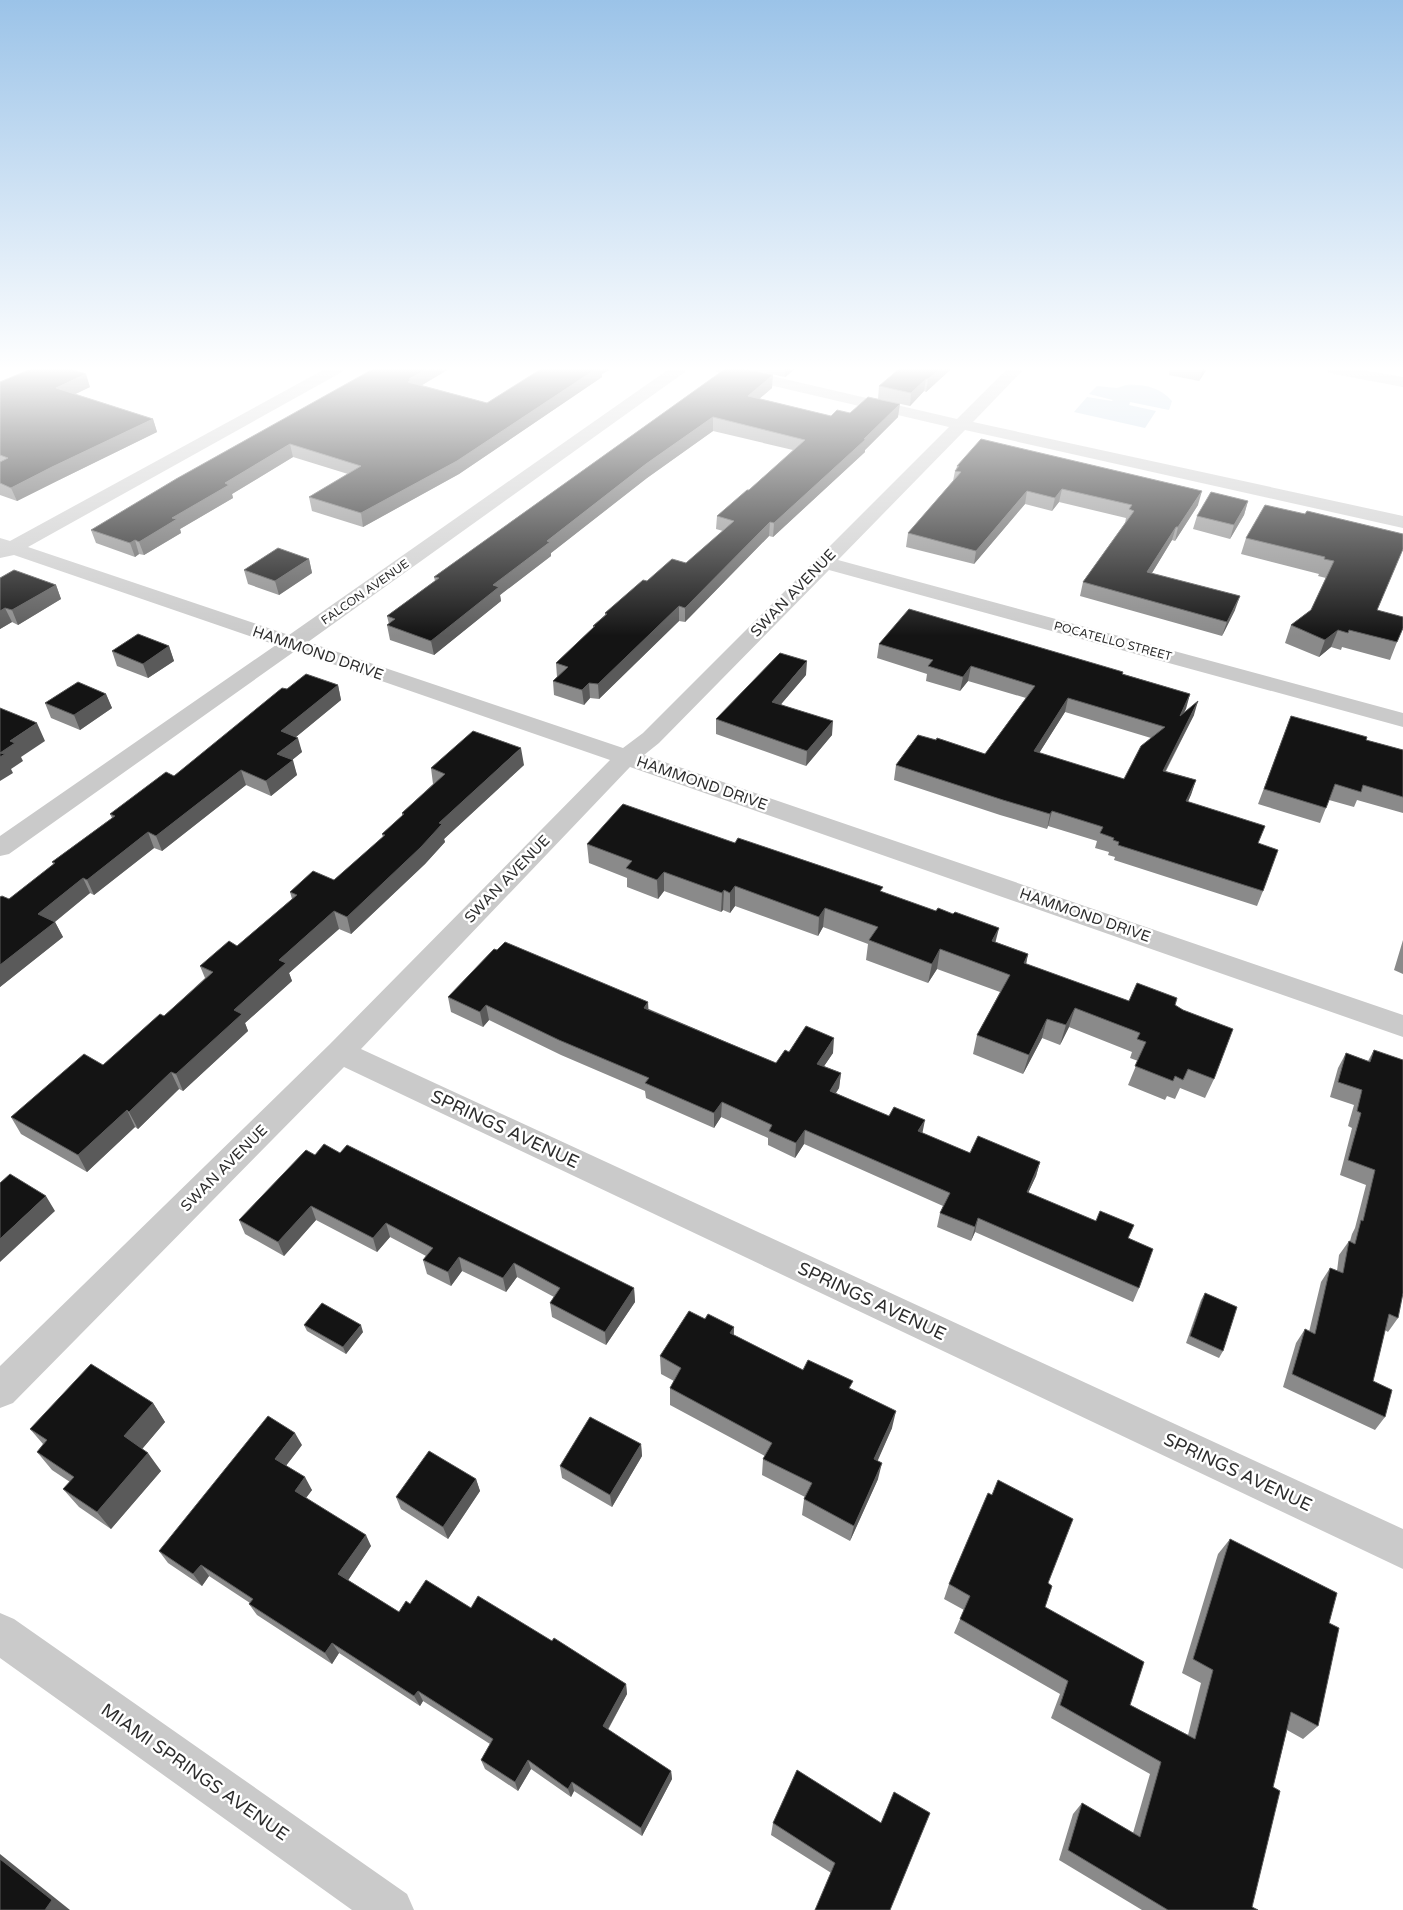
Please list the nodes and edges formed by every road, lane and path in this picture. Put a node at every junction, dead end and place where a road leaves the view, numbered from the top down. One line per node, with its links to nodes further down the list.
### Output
1 (172, 458): 6 (street)
2 (554, 458): 8 (street, FALCON AVENUE)
3 (925, 458): 7 (street, SWAN AVENUE)
4 (1114, 458): 5 (street)
5 (1403, 522)
6 (4, 549): 8 (street, HAMMOND DRIVE)
7 (823, 562): 9 (street, POCATELLO STREET); 10 (street, SWAN AVENUE)
8 (292, 644): 10 (street, HAMMOND DRIVE); 11 (street, FALCON AVENUE)
9 (1403, 720)
10 (626, 756): 12 (street, HAMMOND DRIVE); 13 (street, SWAN AVENUE)
11 (0, 848)
12 (1403, 1026)
13 (340, 1052): 14 (street, SWAN AVENUE); 15 (street, SPRINGS AVENUE)
14 (0, 1391)
15 (1403, 1549)
16 (0, 1633): 17 (street, MIAMI SPRINGS AVENUE)
17 (391, 1910)

